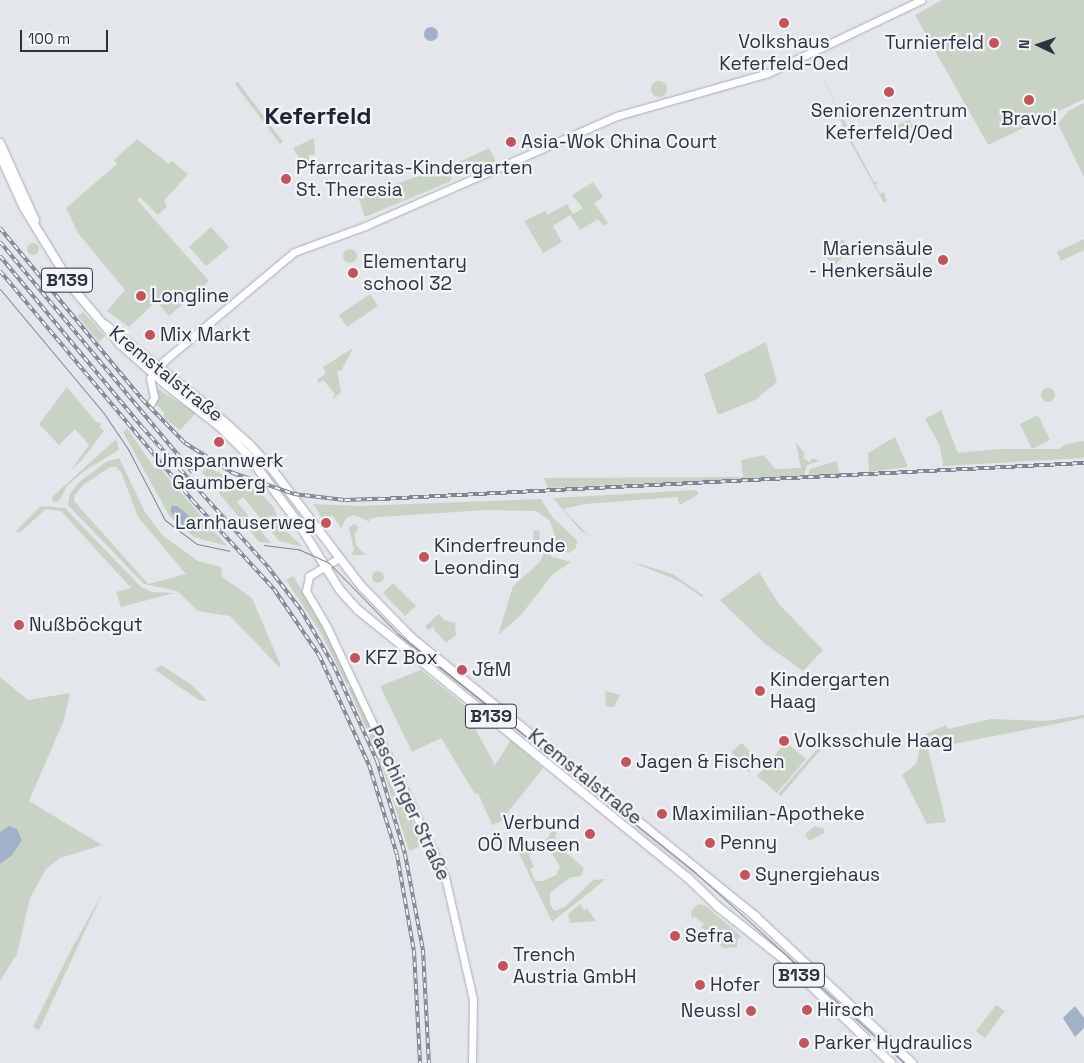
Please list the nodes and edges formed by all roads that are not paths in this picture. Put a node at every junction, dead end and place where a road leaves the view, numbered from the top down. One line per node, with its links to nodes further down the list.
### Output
1 (922, 0): 6 (main road)
2 (0, 143): 4 (main road, B139)
3 (0, 154): 4 (main road, B139)
4 (39, 232): 5 (main road, B139)
5 (103, 323): 6 (main road, Kremstalstraße / B139); 7 (main road, Kremstalstraße / B139)
6 (159, 366): 7 (main road); 9 (main road, Kremstalstraße / B139)
7 (153, 373): 8 (main road); 10 (main road, Kremstalstraße / B139)
8 (151, 403)
9 (339, 558): 10 (main road); 13 (main road, Kremstalstraße / B139)
10 (325, 566): 11 (main road, Paschinger Straße); 12 (main road, Kremstalstraße / B139)
11 (472, 1063)
12 (891, 1063)
13 (912, 1063)

